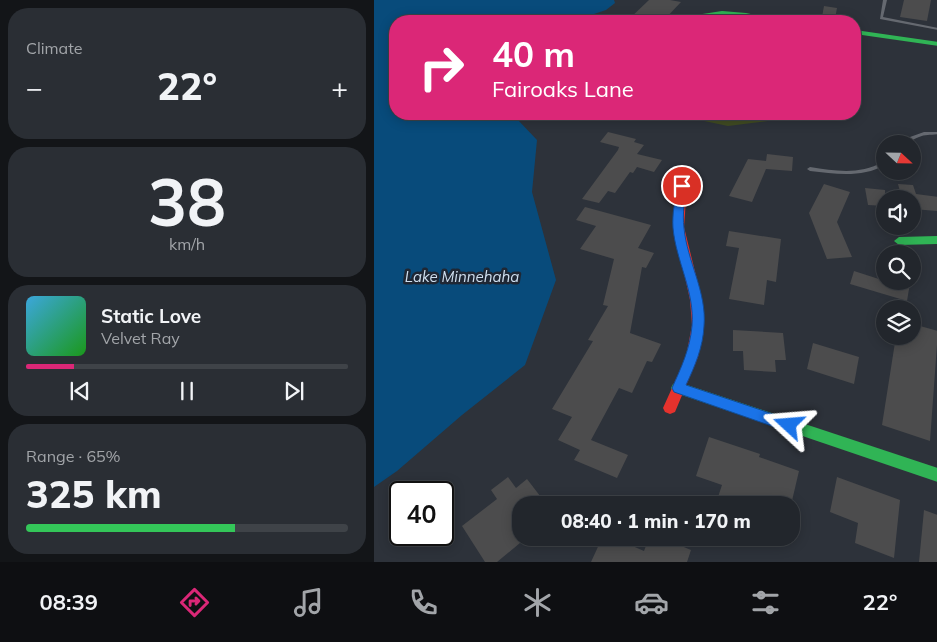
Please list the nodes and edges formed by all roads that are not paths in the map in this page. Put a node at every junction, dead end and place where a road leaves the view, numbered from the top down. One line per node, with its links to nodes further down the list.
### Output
1 (885, 0): 4 (lane)
2 (702, 15): 3 (street)
3 (742, 15)
4 (937, 29)
5 (861, 33): 6 (street)
6 (937, 44)
7 (937, 133): 8 (lane)
8 (918, 135)
9 (810, 169): 10 (lane)
10 (876, 170)
11 (682, 186): 14 (street)
12 (937, 240): 13 (street)
13 (899, 241)
14 (678, 388): 15 (street); 16 (street)
15 (670, 408)
16 (937, 475)

